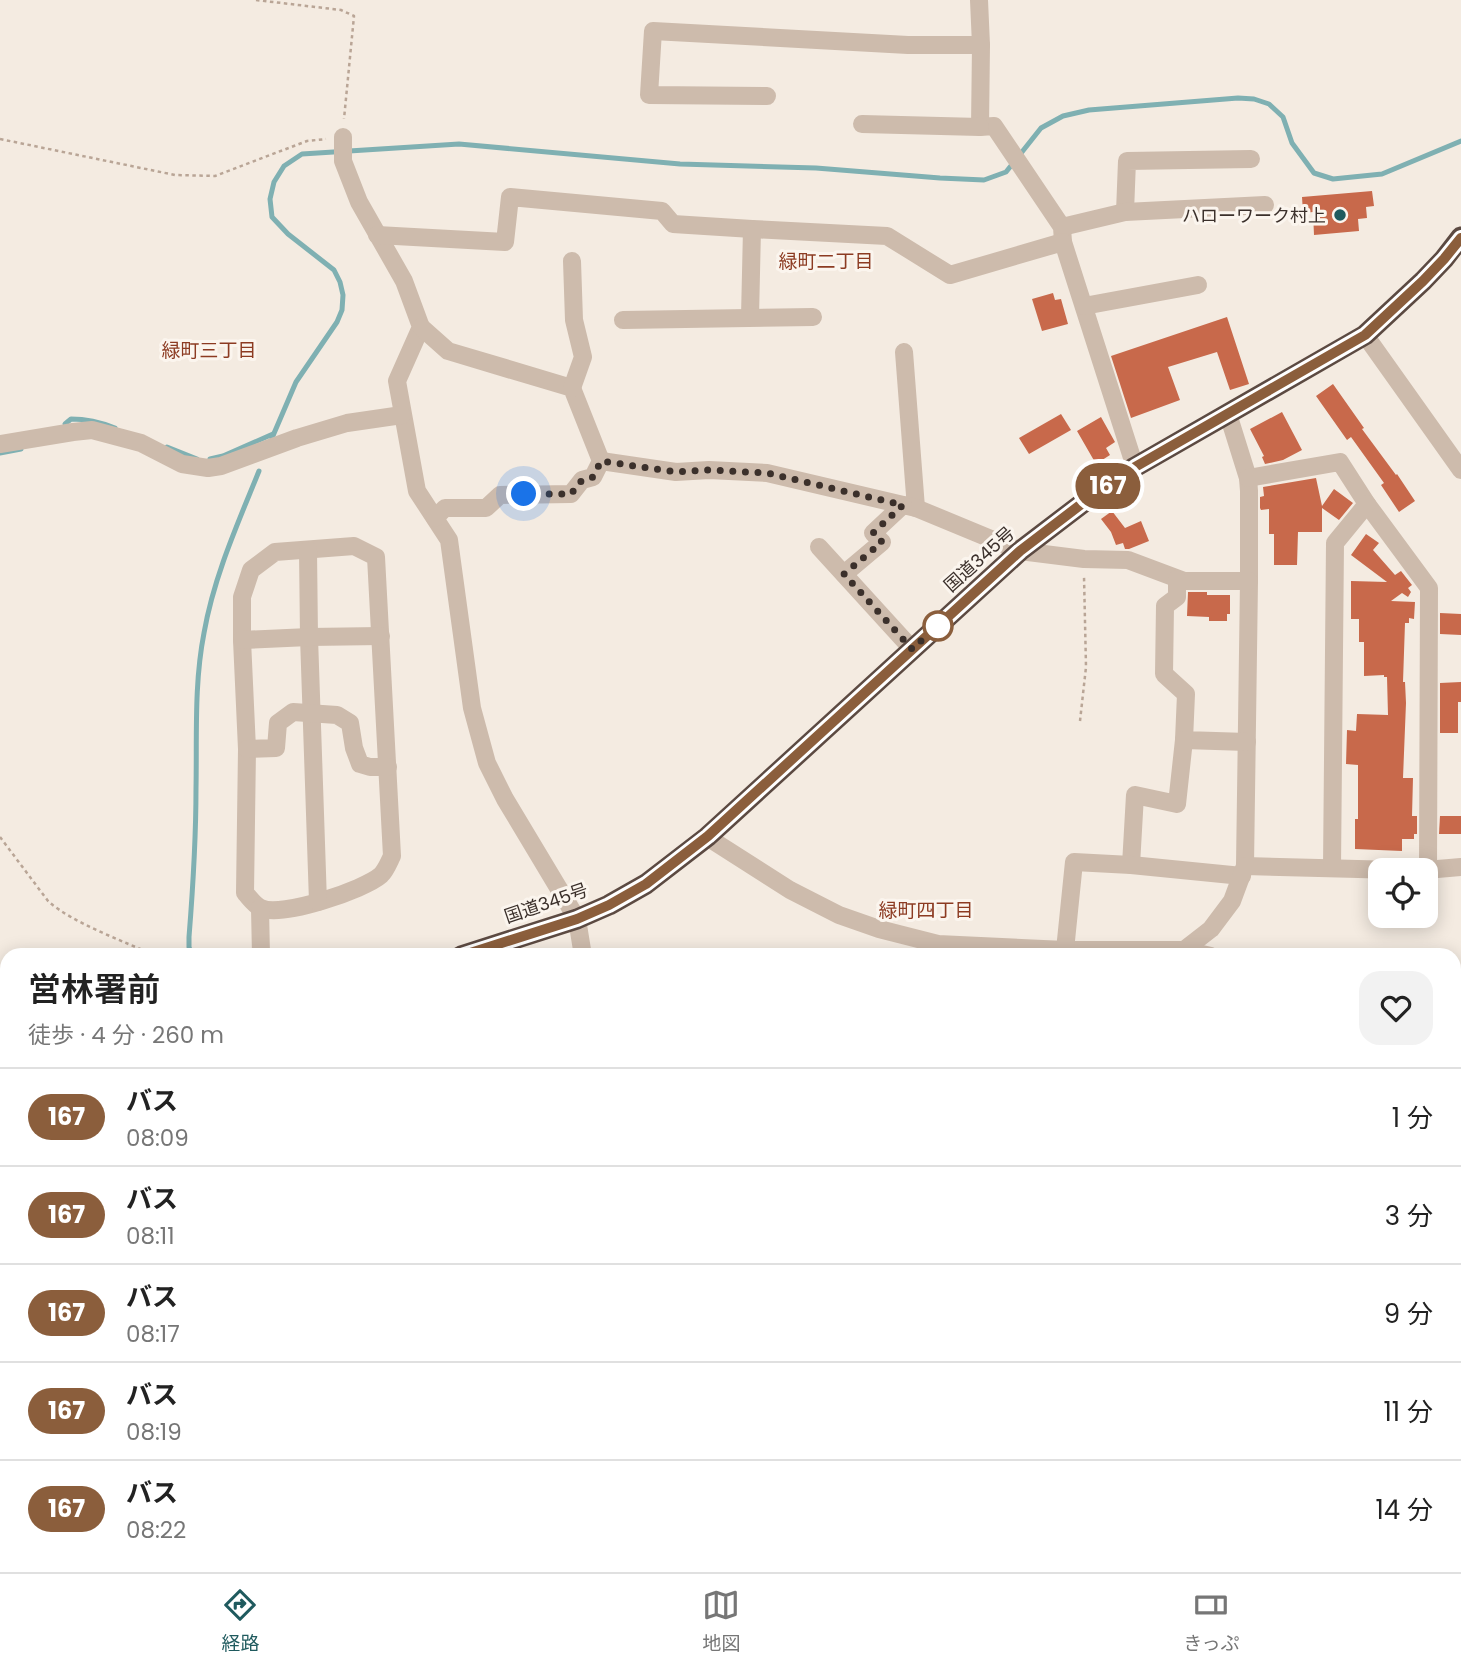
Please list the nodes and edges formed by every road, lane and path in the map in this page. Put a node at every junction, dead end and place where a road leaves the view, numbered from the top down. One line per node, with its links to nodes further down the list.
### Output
1 (256, 0): 7 (path)
2 (979, 0): 3 (street)
3 (981, 45): 4 (street); 6 (street)
4 (767, 96)
5 (862, 124): 6 (street)
6 (980, 127): 14 (street)
7 (343, 136): 8 (path); 13 (street)
8 (0, 139)
9 (1251, 159): 11 (street)
10 (1265, 205): 11 (street)
11 (1125, 212): 14 (street)
12 (752, 229): 13 (street); 14 (street); 19 (street)
13 (377, 234): 22 (street)
14 (1062, 234): 18 (street)
15 (1461, 237): 23 (highway, 国道345号)
16 (572, 261): 25 (street)
17 (1198, 285): 18 (street)
18 (1084, 306): 30 (street)
19 (750, 317): 20 (street); 21 (street)
20 (813, 317)
21 (623, 320)
22 (421, 327): 25 (street); 27 (street)
23 (1365, 335): 26 (highway, 国道345号); 31 (street)
24 (904, 352): 34 (street)
25 (572, 388): 29 (street)
26 (1228, 414): 30 (highway, 国道345号); 32 (street)
27 (402, 415): 28 (street); 35 (street)
28 (0, 444)
29 (601, 461): 34 (street); 35 (street)
30 (1135, 467): 38 (highway, 国道345号)
31 (1461, 470)
32 (1248, 478): 33 (street); 42 (street)
33 (1367, 504): 55 (street); 58 (street)
34 (910, 507): 38 (street); 40 (street)
35 (435, 518): 64 (street)
36 (819, 547): 40 (street)
37 (308, 550): 43 (street); 44 (street); 45 (street)
38 (1020, 551): 39 (street); 46 (highway, 国道345号)
39 (1084, 559): 41 (street); 48 (path)
40 (844, 574): 46 (street)
41 (1177, 579): 42 (street); 49 (street)
42 (1250, 581): 50 (street)
43 (381, 636): 44 (street); 52 (street)
44 (309, 637): 45 (street); 47 (street)
45 (242, 640): 51 (street)
46 (912, 649): 53 (highway, 国道345号)
47 (312, 713): 51 (street); 52 (street); 62 (street)
48 (1080, 721)
49 (1184, 740): 50 (street); 56 (street)
50 (1247, 742): 61 (street)
51 (247, 749): 63 (street)
52 (388, 767): 62 (street)
53 (708, 836): 64 (highway, 国道345号); 69 (street)
54 (0, 837): 65 (path)
55 (1427, 858)
56 (1130, 865): 61 (street); 70 (street)
57 (1461, 867): 60 (street)
58 (1332, 868): 59 (street); 61 (street)
59 (1368, 869)
60 (1438, 869)
61 (1243, 871): 71 (street)
62 (318, 902): 63 (street)
63 (260, 908): 66 (street)
64 (577, 919): 67 (highway, 国道345号); 68 (street)
65 (139, 948)
66 (261, 948)
67 (486, 948)
68 (582, 948)
69 (1004, 948)
70 (1071, 948)
71 (1187, 948)

